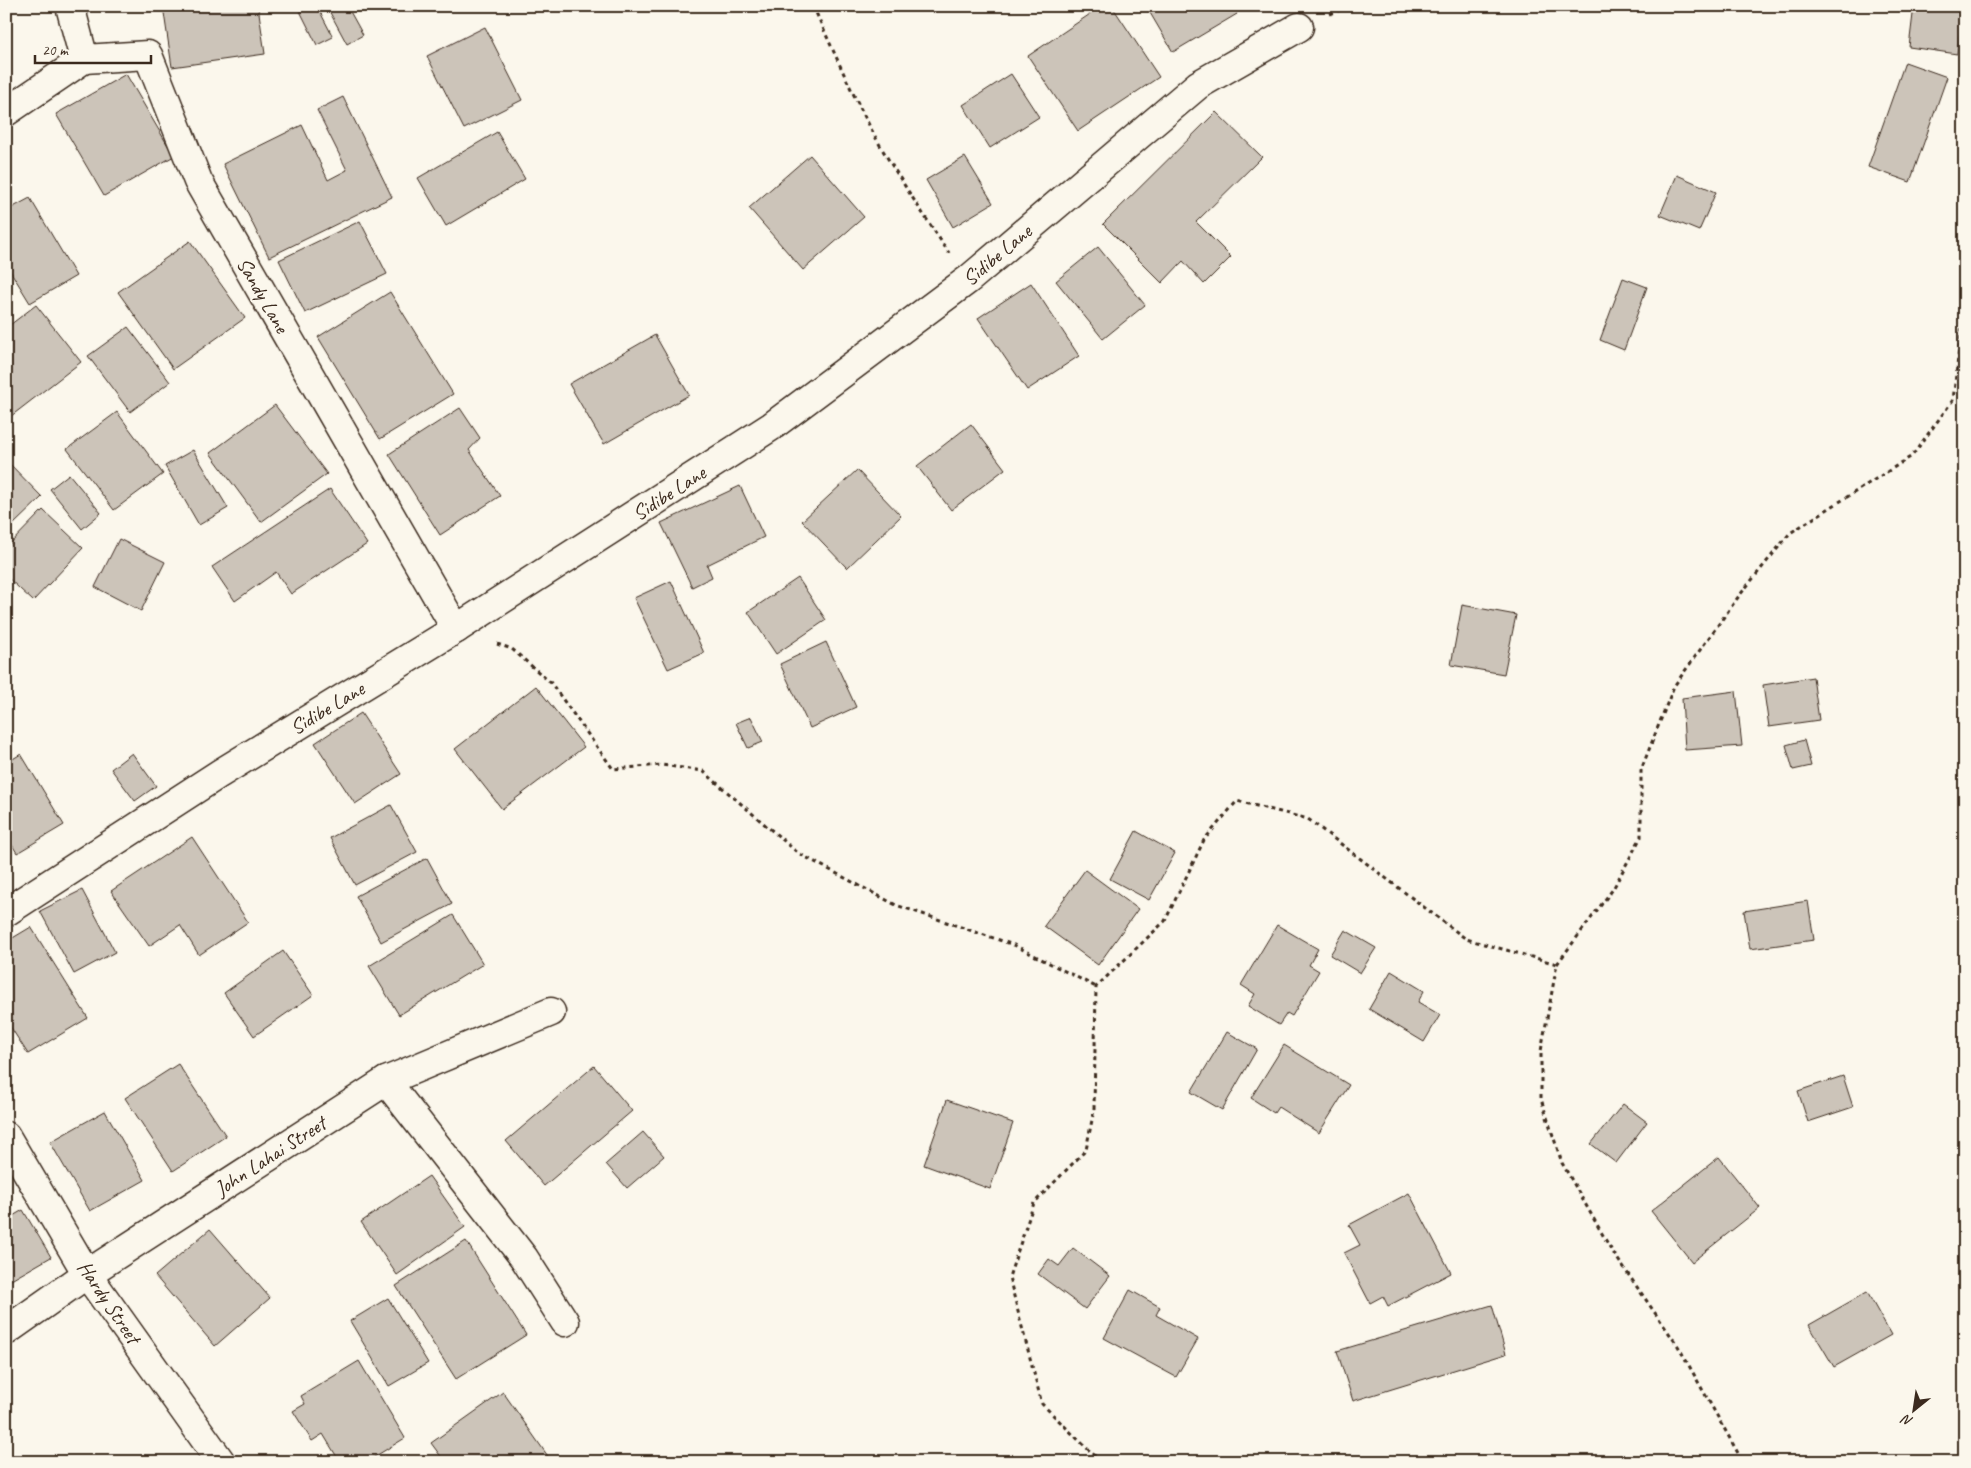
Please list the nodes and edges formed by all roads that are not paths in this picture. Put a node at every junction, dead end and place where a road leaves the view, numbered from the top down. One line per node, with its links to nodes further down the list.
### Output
1 (70, 6): 3 (street)
2 (1299, 27): 5 (street, Sidibe Lane)
3 (84, 59): 4 (street); 5 (street, Sandy Lane)
4 (6, 112)
5 (456, 629): 6 (street, Sidibe Lane)
6 (6, 912)
7 (551, 1012): 8 (street, John Lahai Street)
8 (386, 1081): 10 (street, John Lahai Street); 11 (street)
9 (6, 1136): 10 (street, Hardy Street)
10 (88, 1274): 12 (street, John Lahai Street); 13 (street, Hardy Street)
11 (565, 1322)
12 (6, 1331)
13 (221, 1462)

